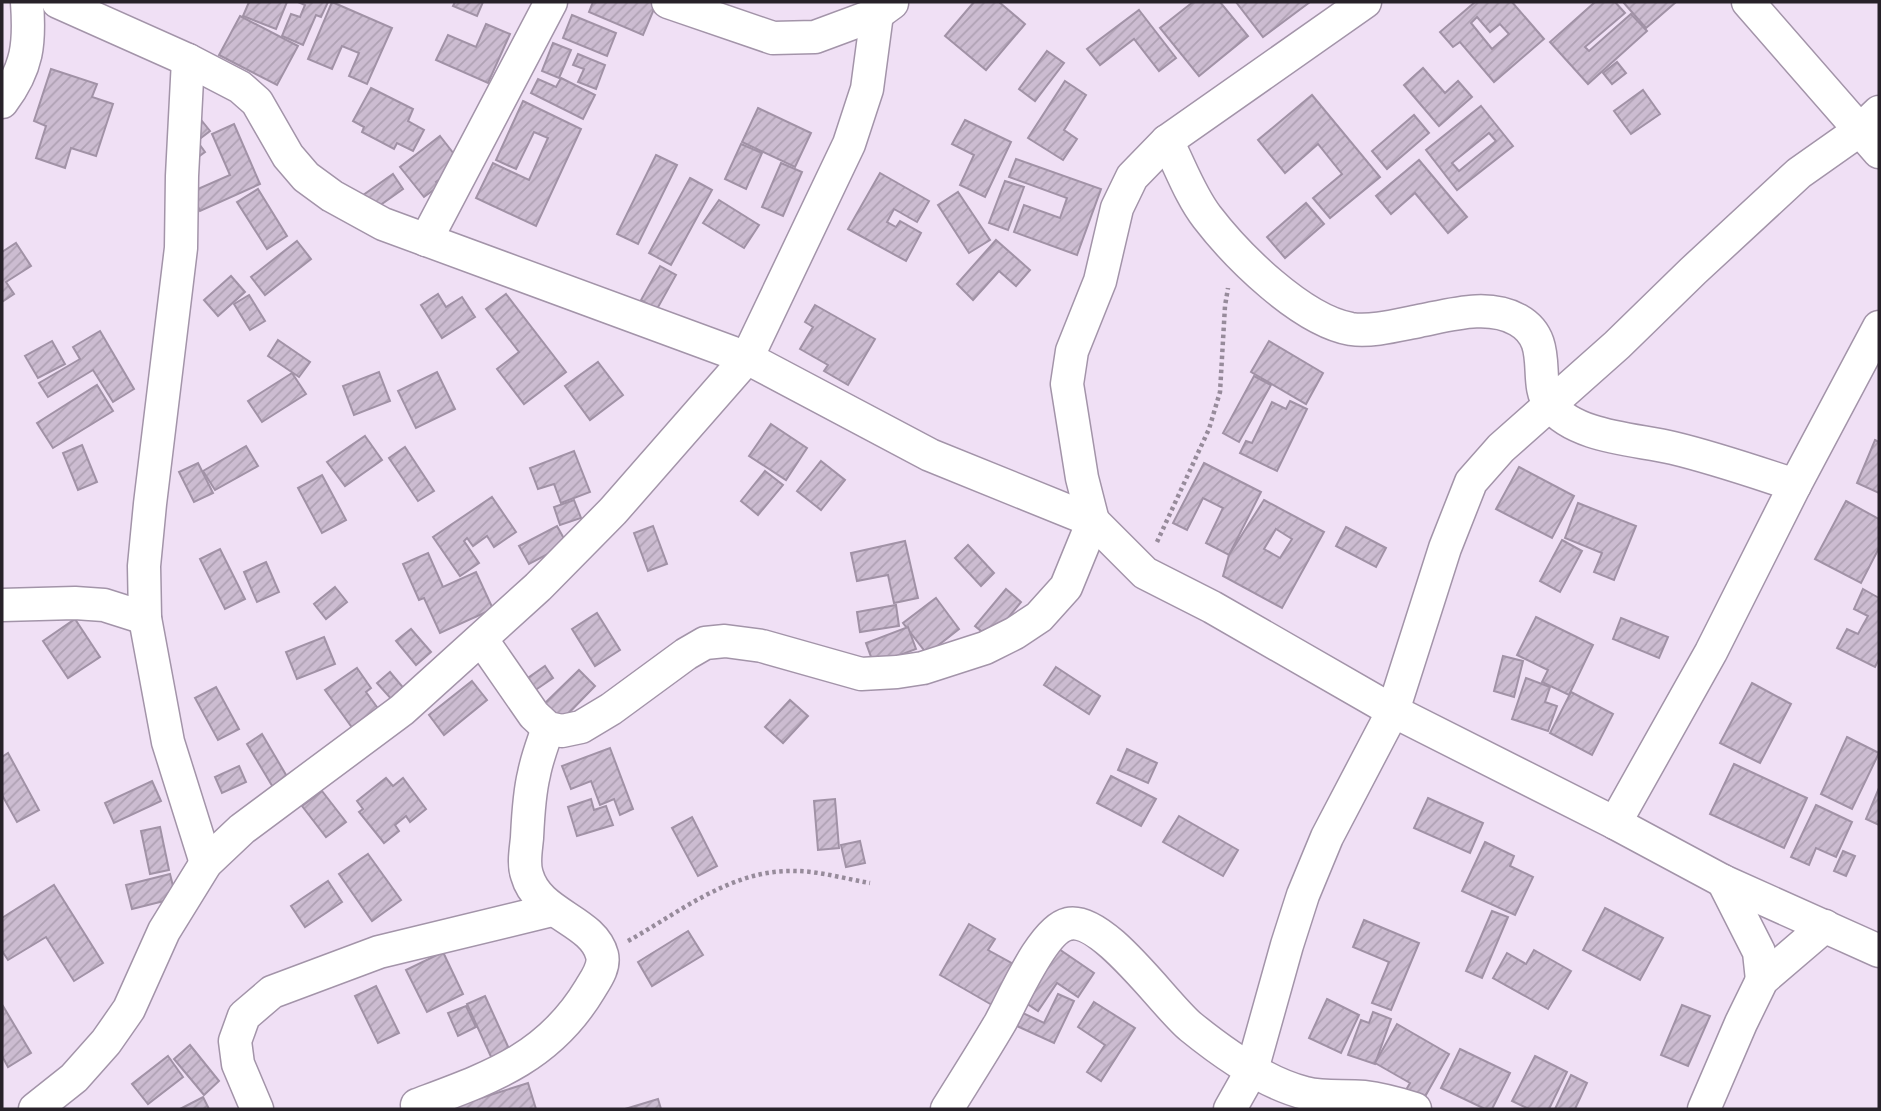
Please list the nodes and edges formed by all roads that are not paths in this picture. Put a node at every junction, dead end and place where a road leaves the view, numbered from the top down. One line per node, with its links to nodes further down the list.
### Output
1 (27, 2): 9 (street)
2 (58, 2): 8 (street)
3 (551, 2): 12 (street)
4 (668, 2): 7 (street)
5 (1365, 2): 11 (street)
6 (1748, 2): 10 (street)
7 (885, 8): 14 (street)
8 (188, 60): 12 (street); 19 (street)
9 (2, 102)
10 (1873, 131): 15 (street)
11 (1167, 141): 15 (street); 17 (street)
12 (426, 240): 14 (street)
13 (1879, 327): 16 (street)
14 (747, 358): 17 (street); 20 (street)
15 (1549, 404): 16 (street); 21 (street)
16 (1795, 485): 23 (street)
17 (1093, 521): 21 (street); 22 (street)
18 (2, 605): 19 (street)
19 (145, 618): 24 (street)
20 (482, 640): 22 (street); 24 (street)
21 (1393, 711): 23 (street); 30 (street)
22 (548, 728): 26 (street)
23 (1615, 823): 25 (street)
24 (206, 863): 32 (street)
25 (1723, 881): 27 (street); 29 (street)
26 (552, 910): 31 (street); 33 (street)
27 (1825, 926): 28 (street); 29 (street)
28 (1872, 940)
29 (1762, 980): 37 (street)
30 (1252, 1070): 34 (street); 35 (street); 36 (street)
31 (417, 1105)
32 (35, 1109)
33 (257, 1109)
34 (947, 1109)
35 (1230, 1109)
36 (1415, 1109)
37 (1704, 1109)

